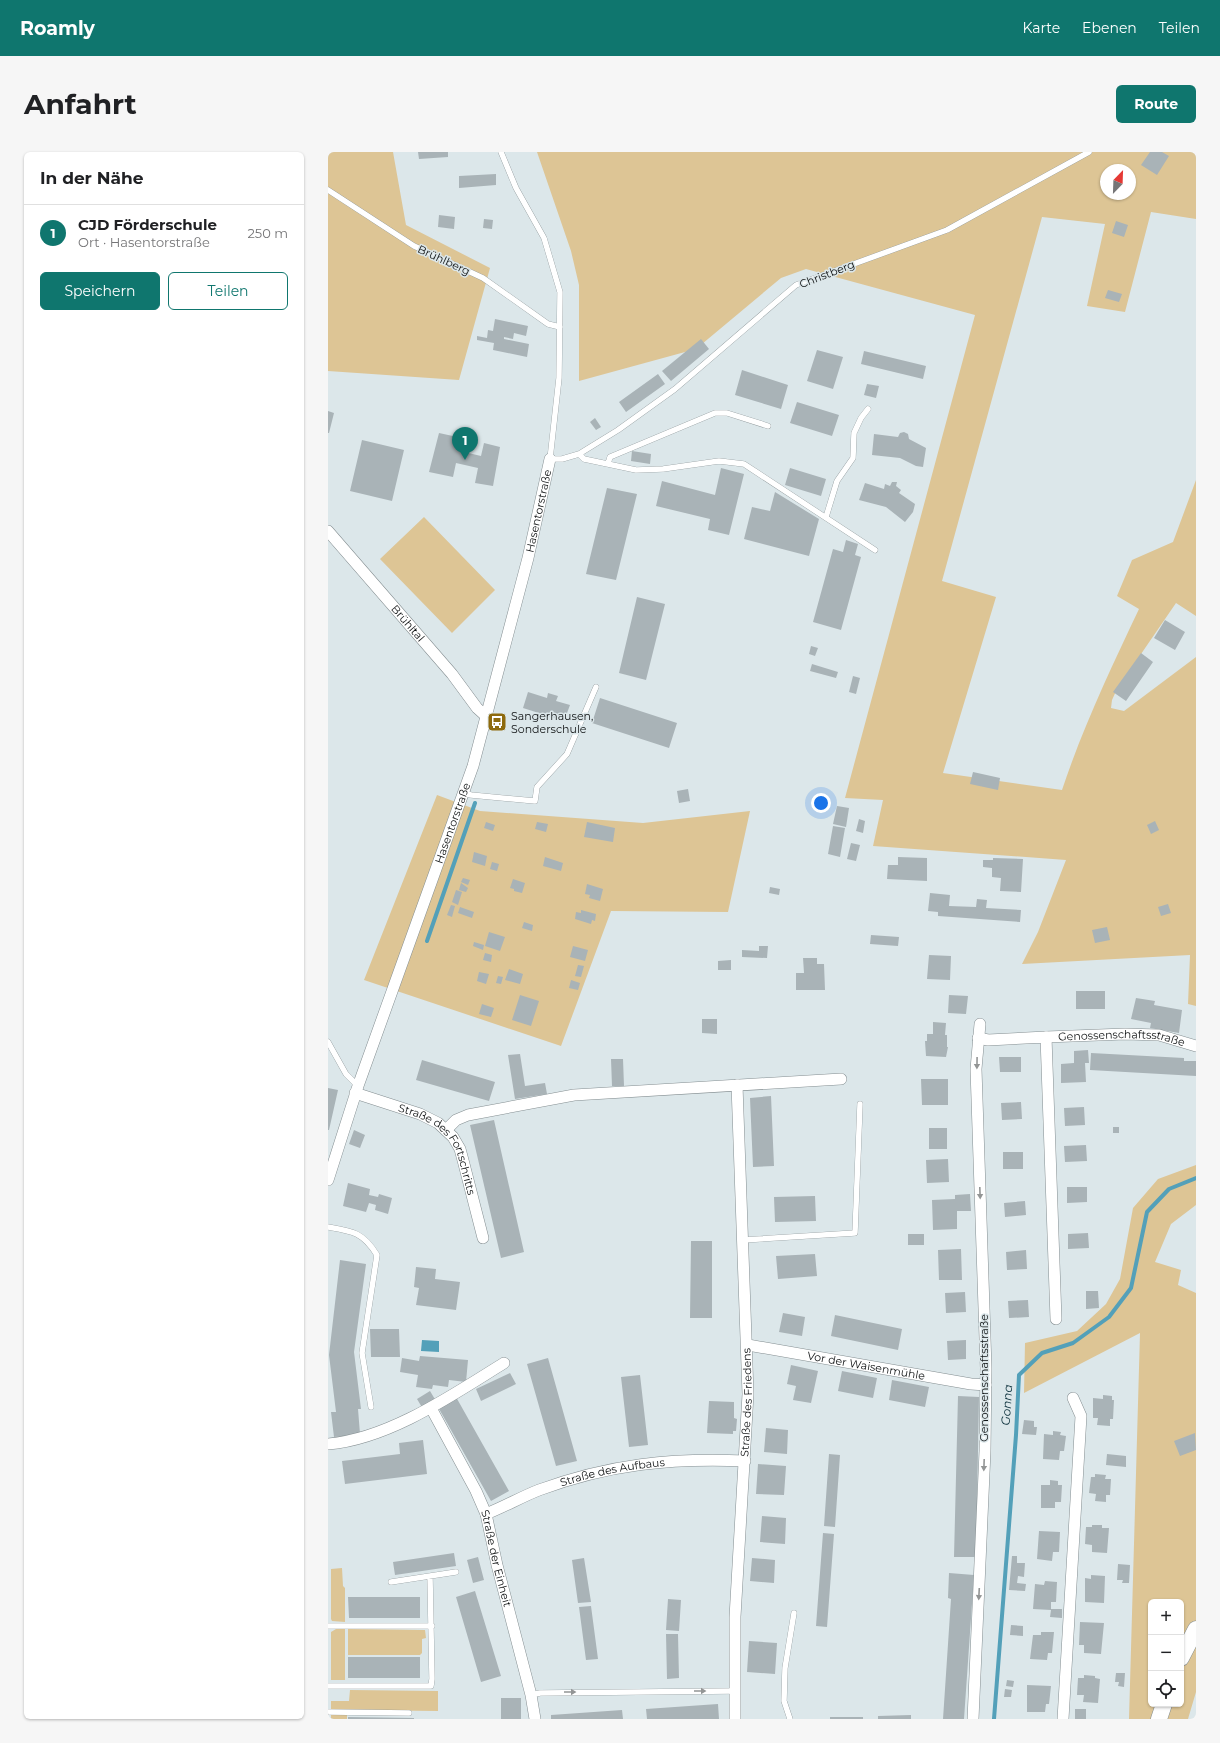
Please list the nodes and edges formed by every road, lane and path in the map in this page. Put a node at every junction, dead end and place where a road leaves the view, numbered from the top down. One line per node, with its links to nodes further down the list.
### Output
1 (501, 152): 4 (lane)
2 (1088, 152): 7 (lane, Christberg)
3 (328, 190): 4 (lane, Brühlberg)
4 (560, 326): 8 (lane)
5 (868, 409): 10 (lane)
6 (768, 426): 9 (lane)
7 (579, 454): 8 (lane, Christberg); 9 (lane)
8 (550, 459): 14 (street, Hasentorstraße)
9 (608, 464): 10 (lane)
10 (826, 517): 12 (lane)
11 (328, 531): 14 (street, Brühltal)
12 (875, 550)
13 (596, 688): 15 (lane)
14 (487, 717): 15 (street, Hasentorstraße)
15 (464, 793): 23 (street, Hasentorstraße)
16 (980, 1024): 18 (street, Genossenschaftsstraße)
17 (1046, 1037): 18 (street, Genossenschaftsstraße); 20 (street, Genossenschaftsstraße); 30 (street, Genossenschaftsstraße)
18 (978, 1038): 33 (street, Genossenschaftsstraße, one-way to 33)
19 (328, 1042): 23 (lane)
20 (1196, 1046)
21 (841, 1079): 22 (street)
22 (737, 1085): 25 (street); 29 (street, Straße des Friedens)
23 (356, 1090): 25 (street, Straße des Fortschritts); 26 (street, Hasentorstraße)
24 (860, 1104): 29 (lane)
25 (446, 1130): 28 (street, Straße des Fortschritts)
26 (328, 1180)
27 (328, 1227): 35 (lane)
28 (483, 1238)
29 (743, 1240): 31 (street, Straße des Friedens)
30 (1056, 1319)
31 (748, 1345): 33 (street, Vor der Waisenmühle); 38 (street, Straße des Friedens)
32 (504, 1363): 36 (street)
33 (986, 1385): 57 (street, Genossenschaftsstraße, one-way to 57)
34 (1072, 1398): 58 (street)
35 (371, 1407)
36 (431, 1408): 37 (street); 39 (street, Straße der Einheit)
37 (328, 1444)
38 (745, 1461): 39 (street, Straße des Aufbaus); 49 (street, Straße des Friedens)
39 (486, 1514): 50 (street, Straße der Einheit)
40 (456, 1572): 41 (lane)
41 (430, 1576): 42 (lane); 45 (lane)
42 (391, 1582)
43 (794, 1612): 56 (lane)
44 (328, 1626): 45 (lane)
45 (432, 1626): 48 (lane)
46 (1196, 1629): 47 (main road)
47 (1184, 1652)
48 (328, 1686)
49 (735, 1691): 50 (lane, one-way to 49); 55 (street, Straße des Friedens)
50 (531, 1695): 54 (street, Straße der Einheit)
51 (1163, 1707): 59 (main road)
52 (328, 1712): 53 (lane)
53 (409, 1713)
54 (535, 1719)
55 (735, 1719)
56 (790, 1719)
57 (973, 1719)
58 (1063, 1719)
59 (1159, 1719)

